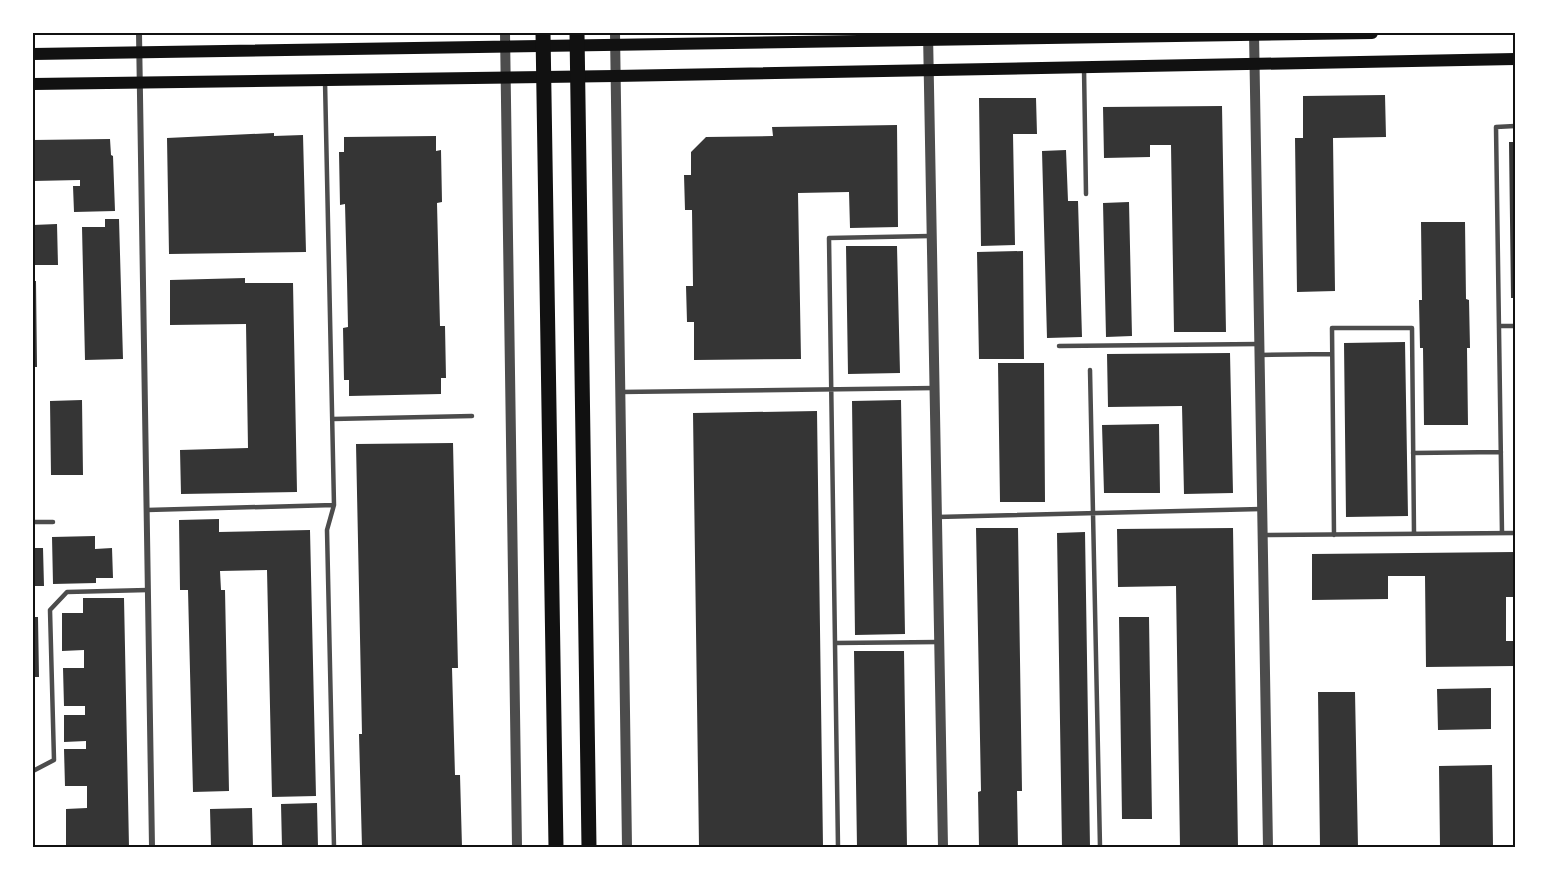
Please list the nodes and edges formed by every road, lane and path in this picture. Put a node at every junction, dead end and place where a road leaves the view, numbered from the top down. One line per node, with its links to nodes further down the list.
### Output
1 (139, 33): 12 (street)
2 (505, 33): 11 (street)
3 (1371, 33): 4 (main road)
4 (1254, 34): 5 (main road); 15 (street)
5 (1086, 35): 6 (main road)
6 (928, 37): 7 (main road); 17 (street)
7 (780, 38): 9 (main road)
8 (577, 39): 9 (main road); 10 (main road); 20 (main road)
9 (615, 39): 18 (street)
10 (543, 40): 11 (main road); 19 (main road)
11 (505, 47): 12 (main road); 21 (street)
12 (139, 52): 13 (main road); 23 (street)
13 (33, 54)
14 (1515, 59): 15 (main road)
15 (1254, 63): 16 (main road); 31 (street)
16 (1084, 66): 17 (main road); 26 (lane)
17 (929, 70): 18 (main road); 27 (street)
18 (615, 76): 20 (main road); 36 (street)
19 (544, 77): 20 (main road); 21 (main road); 60 (main road)
20 (578, 77): 61 (main road)
21 (505, 78): 22 (main road); 59 (street)
22 (325, 80): 23 (main road); 38 (lane)
23 (140, 82): 24 (main road); 43 (street)
24 (33, 84)
25 (1515, 126): 28 (lane)
26 (1086, 194)
27 (932, 236): 34 (street); 35 (lane)
28 (1499, 326): 29 (lane); 39 (lane)
29 (1515, 326)
30 (1059, 346): 31 (lane)
31 (1259, 349): 32 (lane); 42 (street)
32 (1332, 354): 40 (lane); 51 (lane)
33 (1090, 370): 44 (lane)
34 (934, 388): 35 (lane); 45 (street)
35 (831, 389): 36 (lane); 55 (lane)
36 (620, 392): 62 (street)
37 (472, 416): 38 (lane)
38 (333, 418): 41 (lane)
39 (1501, 452): 40 (lane); 49 (lane)
40 (1413, 453): 50 (lane)
41 (334, 505): 43 (lane); 58 (lane)
42 (1262, 509): 44 (lane); 52 (street)
43 (147, 510): 53 (street)
44 (1092, 513): 45 (lane); 65 (lane)
45 (937, 517): 54 (street)
46 (33, 522): 47 (lane)
47 (52, 522)
48 (1515, 532): 49 (lane)
49 (1502, 533): 50 (lane)
50 (1414, 534): 51 (lane)
51 (1334, 535): 52 (lane)
52 (1262, 536): 66 (street)
53 (148, 590): 56 (lane); 57 (street)
54 (939, 642): 55 (lane); 64 (street)
55 (835, 643): 63 (lane)
56 (33, 771)
57 (152, 847)
58 (334, 847)
59 (517, 847)
60 (556, 847)
61 (589, 847)
62 (627, 847)
63 (838, 847)
64 (943, 847)
65 (1100, 847)
66 (1268, 847)

